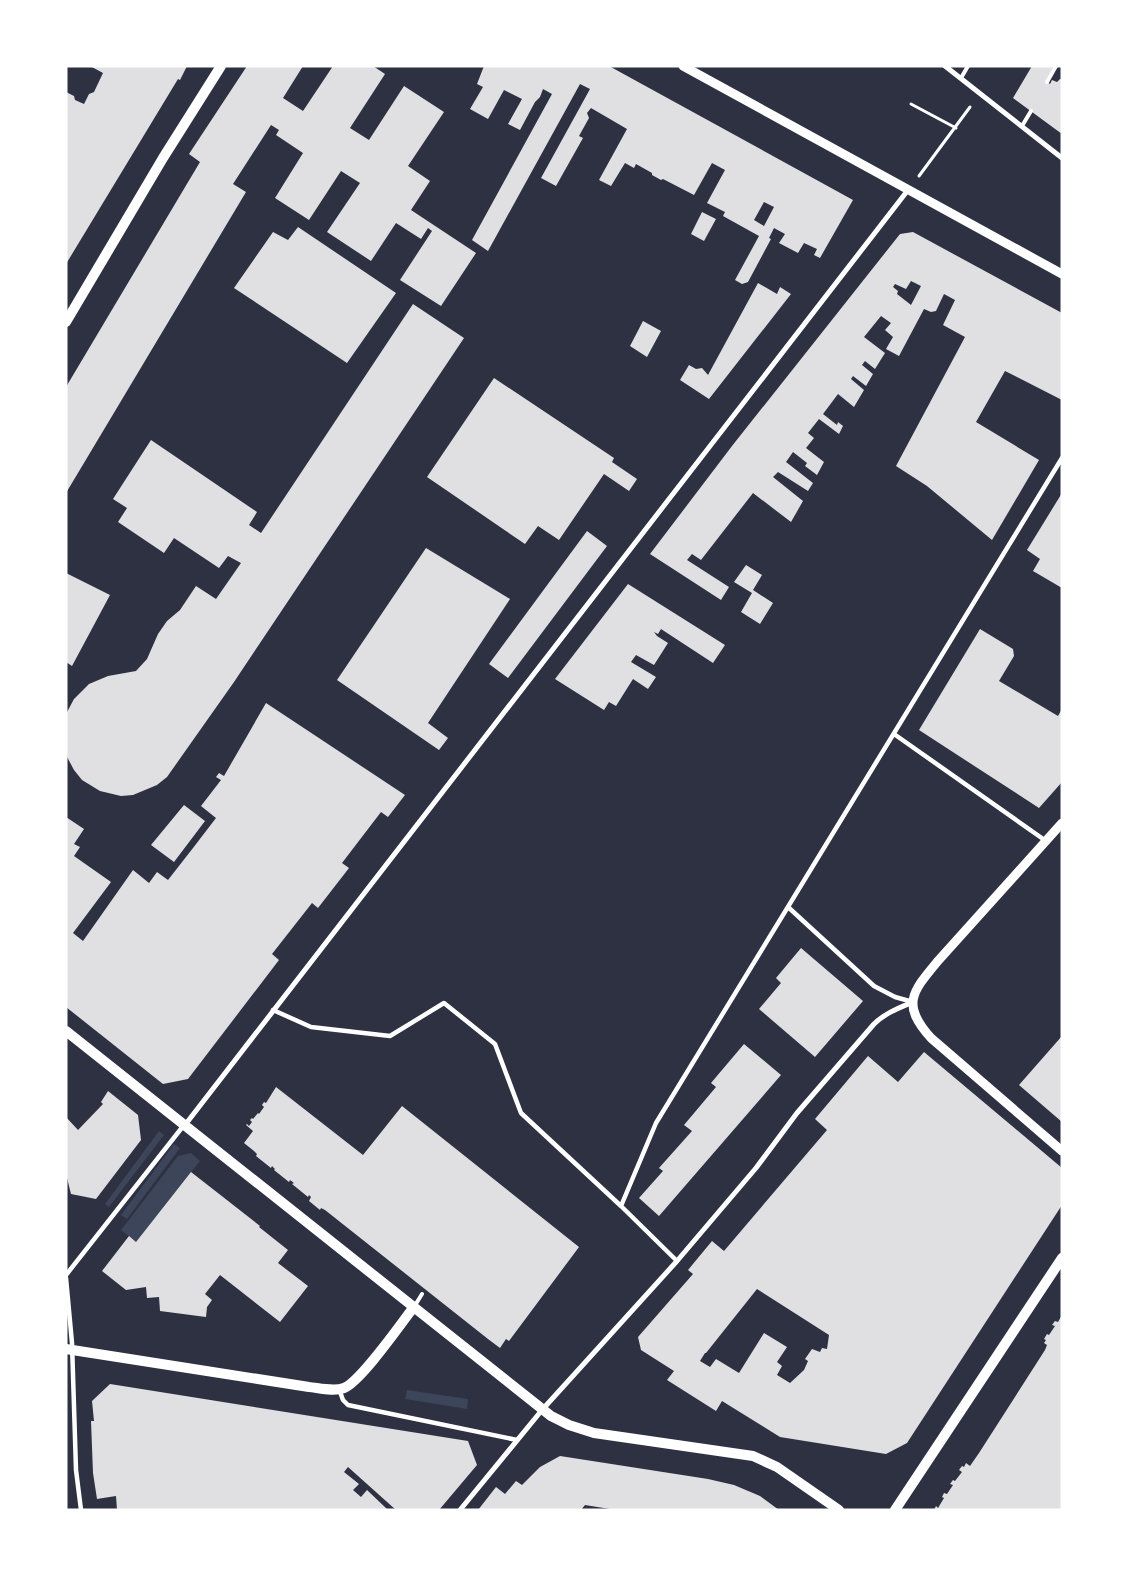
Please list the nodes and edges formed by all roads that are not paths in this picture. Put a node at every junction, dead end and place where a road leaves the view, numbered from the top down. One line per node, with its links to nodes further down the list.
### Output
1 (221, 66): 13 (main road)
2 (683, 66): 11 (street)
3 (945, 66): 6 (street)
4 (968, 66): 6 (lane)
5 (1056, 66): 7 (lane)
6 (961, 78): 9 (street)
7 (1047, 82)
8 (1031, 111): 9 (lane)
9 (1022, 126): 10 (street)
10 (1062, 158)
11 (908, 190): 12 (street); 20 (street)
12 (1062, 274)
13 (66, 322)
14 (1062, 458): 15 (street)
15 (894, 734): 17 (street); 18 (street)
16 (1062, 824): 17 (street)
17 (1046, 842): 19 (street)
18 (788, 907): 19 (street); 24 (street)
19 (913, 1002): 23 (street); 26 (street)
20 (273, 1010): 22 (street); 24 (street)
21 (66, 1031): 22 (main road)
22 (184, 1125): 27 (street); 29 (main road)
23 (1062, 1151)
24 (621, 1206): 26 (street)
25 (1062, 1258): 37 (main road)
26 (677, 1261): 32 (street)
27 (66, 1276): 30 (street)
28 (422, 1294): 29 (lane)
29 (414, 1308): 31 (main road); 32 (main road)
30 (69, 1350): 31 (main road); 34 (street)
31 (339, 1390): 33 (street)
32 (542, 1410): 33 (street); 36 (main road)
33 (517, 1440): 35 (street)
34 (80, 1510)
35 (460, 1510)
36 (839, 1510)
37 (895, 1510)

